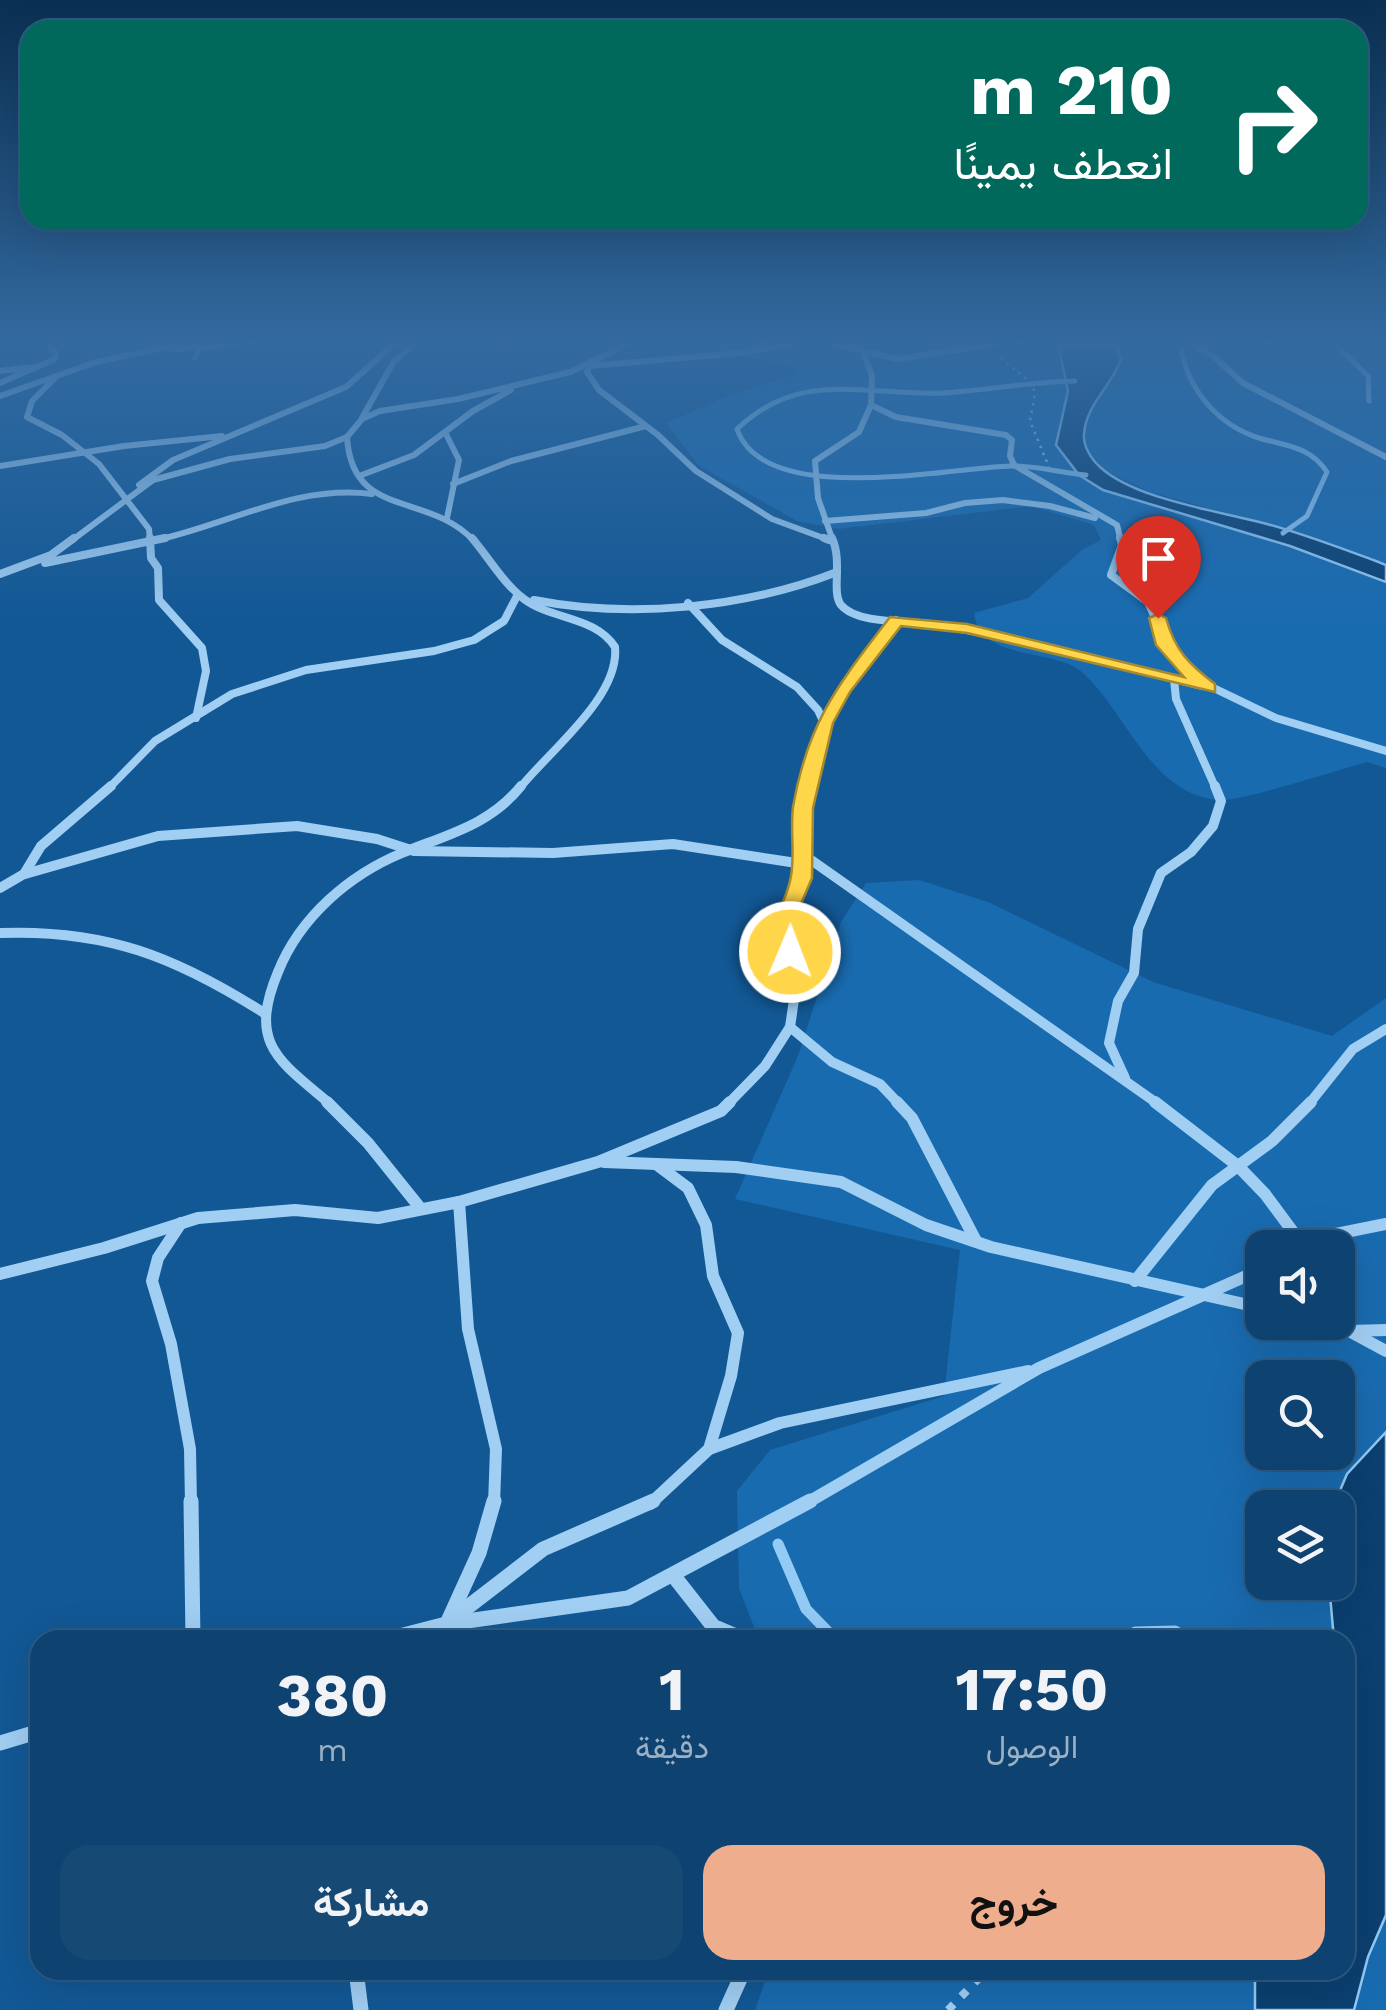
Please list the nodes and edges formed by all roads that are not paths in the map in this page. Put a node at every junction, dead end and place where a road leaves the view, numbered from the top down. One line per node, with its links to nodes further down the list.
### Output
1 (61, 438): 13 (street)
2 (210, 438): 13 (street)
3 (222, 438): 18 (street)
4 (343, 438): 18 (street)
5 (347, 438): 16 (street)
6 (437, 438): 16 (street)
7 (448, 438): 17 (street)
8 (599, 438): 17 (street)
9 (658, 438): 25 (street)
10 (849, 438): 22 (street)
11 (1009, 438): 23 (street)
12 (1349, 438): 14 (street)
13 (84, 452): 15 (street); 20 (street)
14 (1386, 457)
15 (0, 466)
16 (359, 476): 19 (street)
17 (453, 484): 21 (street)
18 (136, 490): 20 (street)
19 (373, 494): 21 (street); 24 (street)
20 (126, 498): 24 (street); 27 (street)
21 (447, 518): 28 (street)
22 (826, 522): 23 (street); 25 (street)
23 (1118, 529): 32 (street)
24 (151, 539): 27 (street); 33 (street)
25 (828, 540): 26 (street)
26 (837, 572): 29 (street); 30 (street)
27 (0, 574)
28 (514, 595): 29 (street); 33 (street); 36 (street)
29 (688, 603): 34 (street)
30 (896, 620): 31 (street); 34 (street)
31 (1174, 678): 32 (street); 44 (street)
32 (1208, 688): 35 (street)
33 (196, 718): 38 (street)
34 (824, 723): 37 (street)
35 (1386, 751)
36 (414, 851): 37 (street); 38 (street); 41 (street)
37 (803, 860): 42 (street); 44 (street)
38 (24, 874): 39 (street)
39 (0, 888)
40 (0, 934): 41 (street)
41 (264, 1013): 49 (street)
42 (790, 1027): 45 (street); 54 (street)
43 (1386, 1029): 47 (street)
44 (1126, 1079): 47 (street)
45 (598, 1162): 46 (street); 48 (street)
46 (655, 1164): 54 (street); 65 (street)
47 (1238, 1166): 52 (street); 57 (street)
48 (458, 1202): 49 (street); 67 (street)
49 (422, 1210): 50 (street)
50 (181, 1223): 55 (street); 69 (street)
51 (1386, 1224): 53 (street)
52 (1292, 1230)
53 (1355, 1230)
54 (976, 1242): 57 (street)
55 (0, 1274)
56 (1245, 1276): 58 (street)
57 (1135, 1281): 58 (street)
58 (1206, 1296): 59 (street); 64 (street)
59 (1245, 1304)
60 (1386, 1330): 61 (street)
61 (1355, 1331)
62 (1355, 1334): 63 (street)
63 (1386, 1351)
64 (1040, 1368): 65 (street); 66 (street)
65 (709, 1449): 67 (street)
66 (673, 1575): 67 (street); 68 (street)
67 (446, 1624): 70 (street)
68 (712, 1625): 71 (street); 72 (street)
69 (193, 1630)
70 (423, 1630)
71 (716, 1630)
72 (723, 1630)
73 (30, 1734): 74 (street)
74 (0, 1743)
75 (357, 1980): 77 (street)
76 (740, 1980): 78 (street)
77 (361, 2010)
78 (726, 2010)

